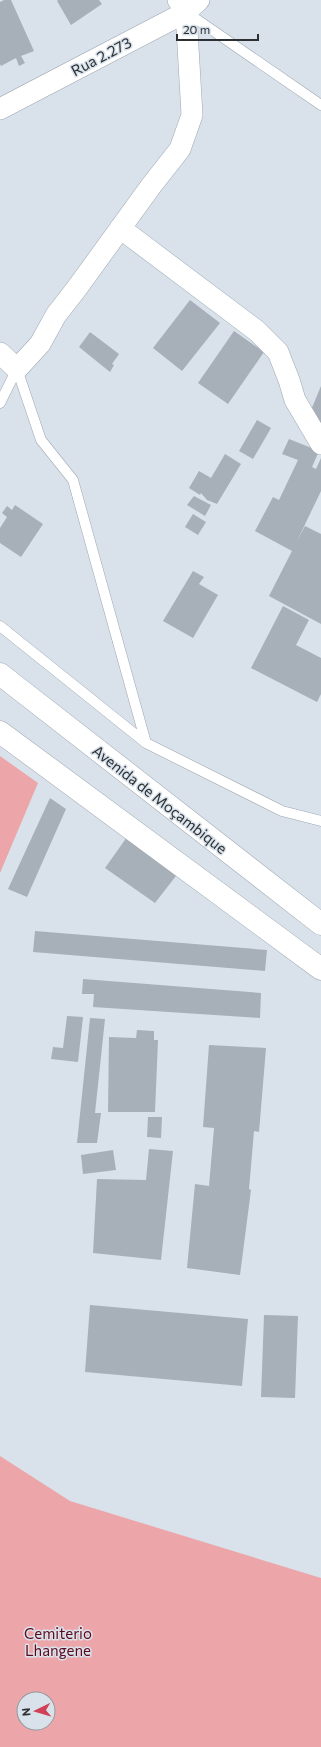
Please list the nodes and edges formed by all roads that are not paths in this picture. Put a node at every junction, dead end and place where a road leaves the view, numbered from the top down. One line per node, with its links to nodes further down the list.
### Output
1 (187, 4): 2 (lane); 3 (street, Rua 2.273); 4 (street)
2 (321, 105)
3 (0, 108)
4 (120, 228): 6 (street); 8 (street)
5 (0, 353): 6 (street)
6 (17, 369): 7 (lane); 12 (lane)
7 (0, 403)
8 (321, 444)
9 (0, 626): 12 (lane)
10 (0, 674): 14 (highway, Avenida de Moçambique)
11 (0, 732): 15 (highway)
12 (146, 743): 13 (lane)
13 (321, 821)
14 (321, 924)
15 (321, 969)

